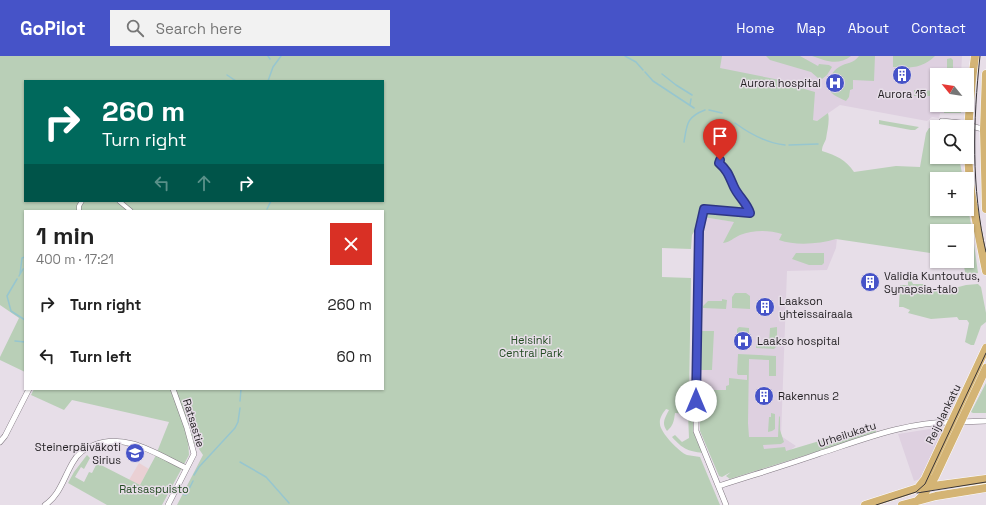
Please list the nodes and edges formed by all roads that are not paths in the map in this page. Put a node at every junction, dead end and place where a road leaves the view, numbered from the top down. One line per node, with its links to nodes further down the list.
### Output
1 (975, 56): 3 (main road)
2 (986, 74): 5 (main road)
3 (969, 120)
4 (974, 127): 5 (street)
5 (985, 130): 9 (main road)
6 (720, 160): 23 (street)
7 (969, 164): 11 (main road)
8 (120, 202): 10 (street)
9 (986, 209)
10 (130, 210)
11 (986, 270)
12 (986, 348): 17 (main road, Reijolankatu)
13 (986, 368): 18 (main road, Reijolankatu)
14 (29, 390): 19 (street)
15 (173, 390): 20 (street, Ratsastie)
16 (986, 421): 18 (street, Urheilukatu)
17 (951, 422): 18 (street, Urheilukatu); 23 (street, Urheilukatu); 24 (main road, Reijolankatu)
18 (960, 422): 22 (main road, Reijolankatu)
19 (0, 442)
20 (186, 468): 27 (street); 28 (street, Ratsastie)
21 (986, 479): 22 (main road)
22 (930, 486): 24 (main road); 26 (main road, Reijolankatu)
23 (719, 488): 29 (street)
24 (918, 488): 30 (main road)
25 (986, 488): 26 (main road)
26 (921, 501): 31 (main road)
27 (45, 505)
28 (168, 505)
29 (726, 505)
30 (865, 505)
31 (902, 505)

